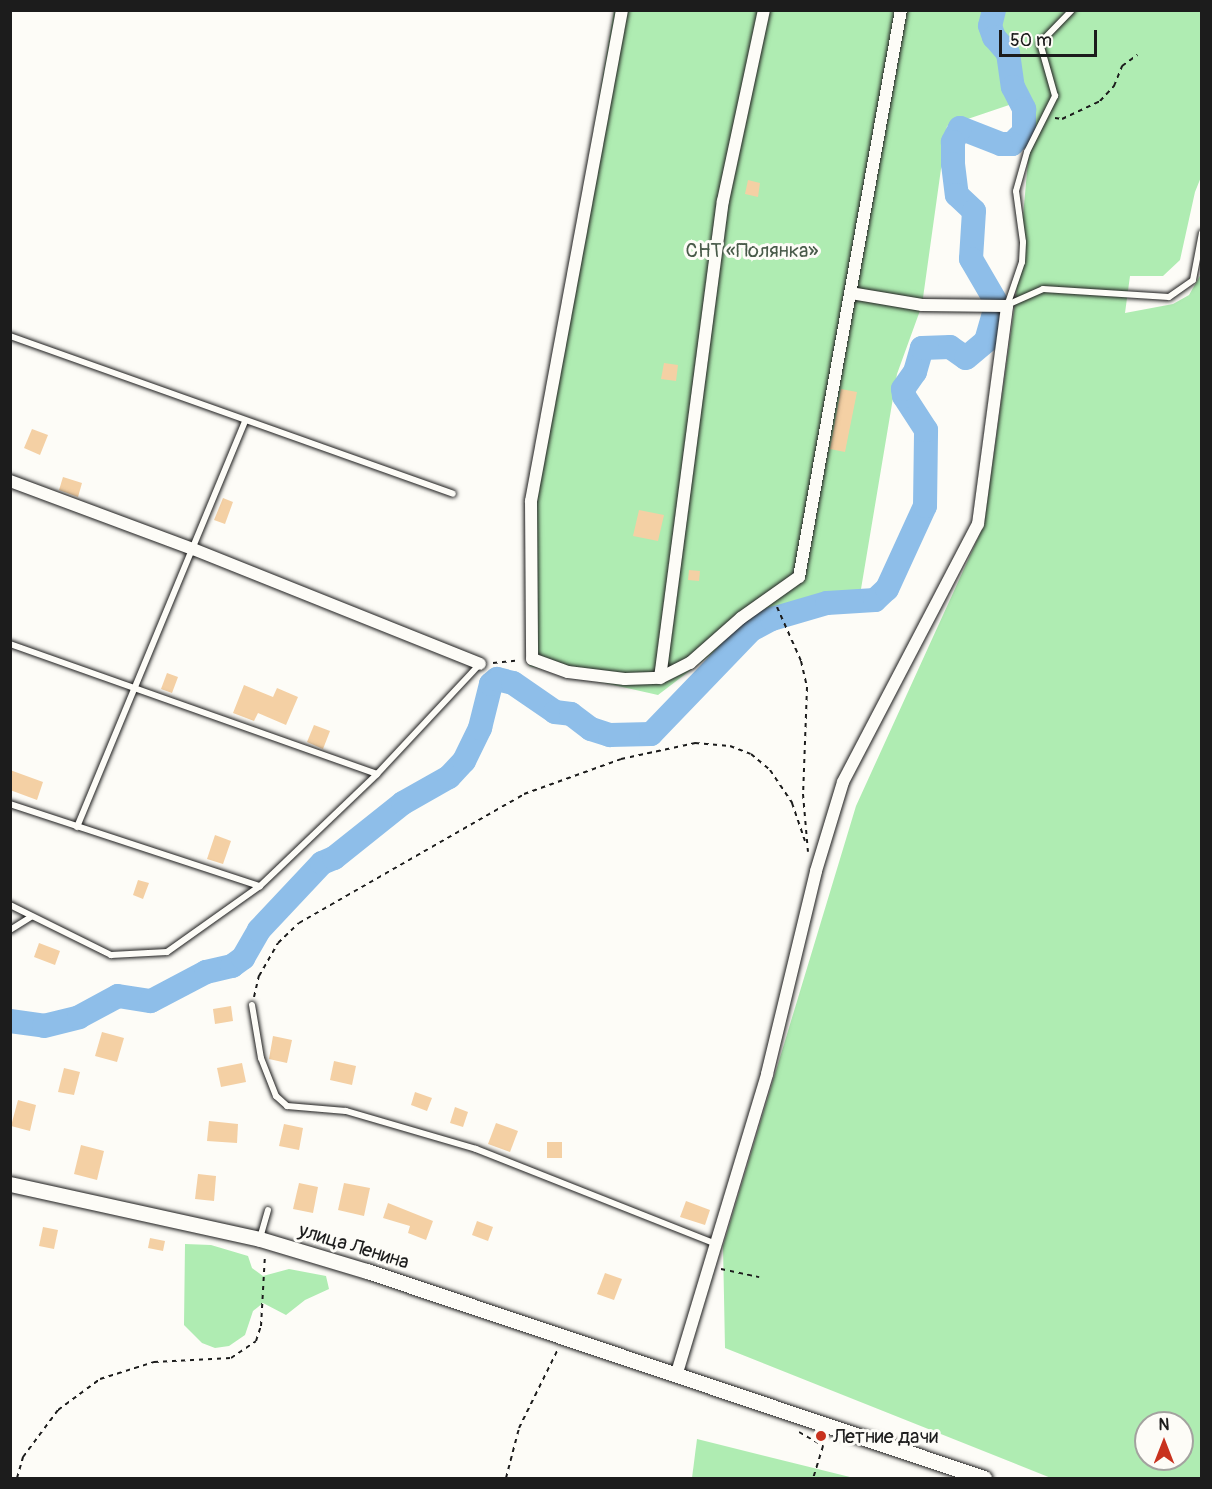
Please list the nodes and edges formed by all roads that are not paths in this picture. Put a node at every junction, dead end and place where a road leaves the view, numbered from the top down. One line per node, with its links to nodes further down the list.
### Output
1 (622, 10): 15 (street)
2 (764, 10): 15 (street)
3 (901, 10): 6 (street)
4 (1072, 10): 7 (lane)
5 (1202, 233): 7 (lane)
6 (850, 293): 7 (street); 15 (street)
7 (1006, 306): 28 (street)
8 (10, 336): 9 (lane)
9 (245, 421): 11 (lane); 12 (lane)
10 (10, 482): 12 (street)
11 (453, 494)
12 (193, 549): 14 (street); 16 (lane)
13 (10, 644): 16 (lane)
14 (480, 664): 17 (lane)
15 (660, 678)
16 (136, 688): 17 (lane); 19 (lane)
17 (378, 774): 20 (lane)
18 (10, 804): 19 (lane)
19 (77, 827): 20 (lane)
20 (260, 886): 22 (lane)
21 (10, 905): 22 (lane)
22 (31, 917): 23 (lane)
23 (10, 930)
24 (252, 1005): 28 (lane)
25 (10, 1184): 27 (street, улица Ленина)
26 (268, 1210): 27 (lane)
27 (262, 1239): 29 (street, улица Ленина)
28 (716, 1244): 29 (street)
29 (676, 1376): 30 (street, улица Ленина)
30 (984, 1479)

